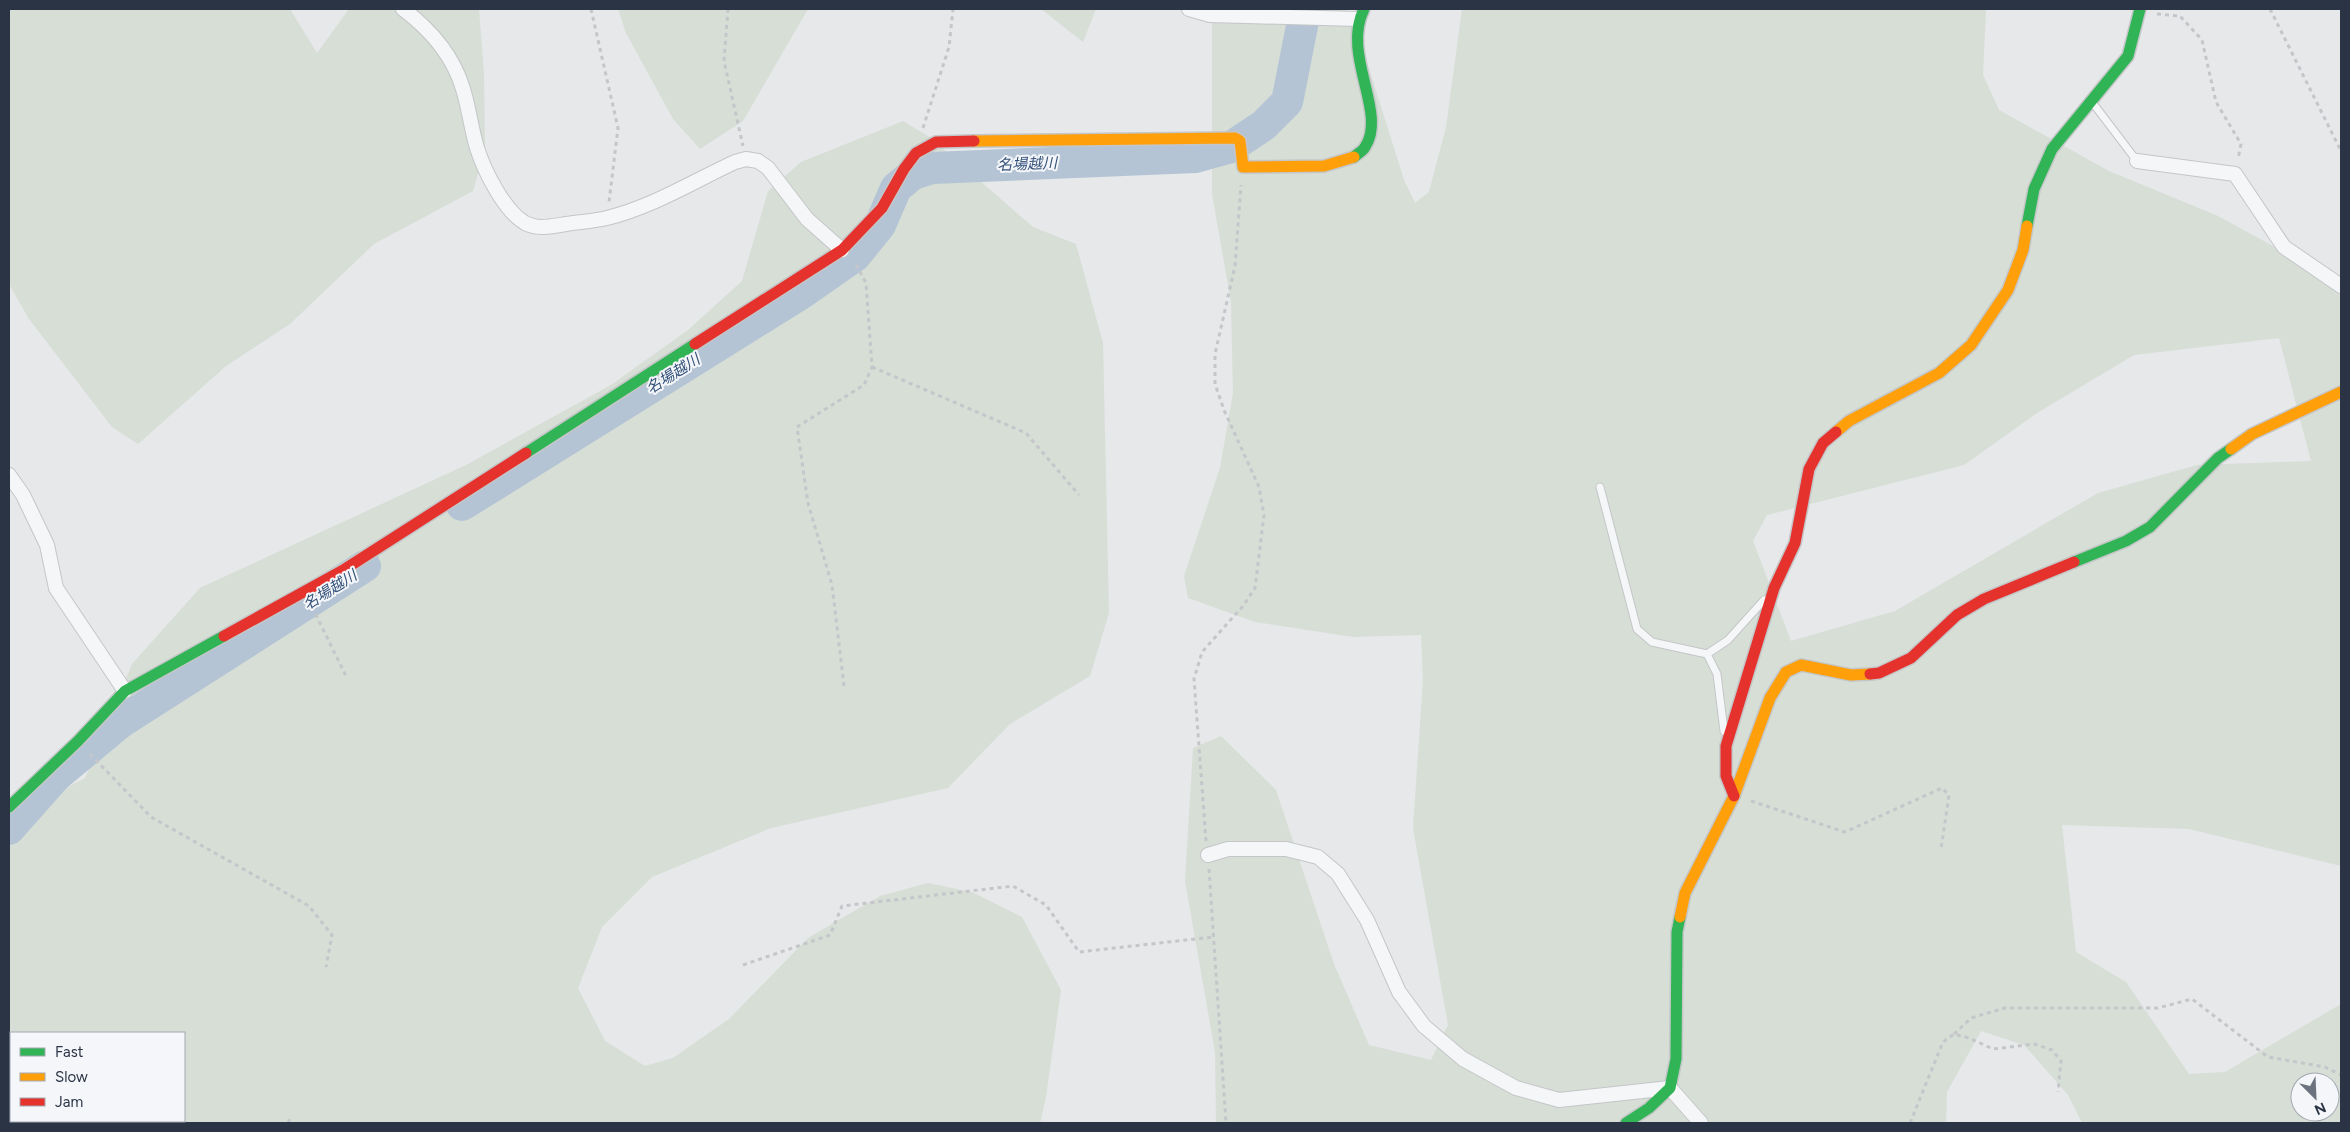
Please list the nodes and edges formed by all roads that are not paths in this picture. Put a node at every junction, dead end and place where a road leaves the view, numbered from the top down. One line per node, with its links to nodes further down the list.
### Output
1 (403, 9): 7 (street)
2 (1188, 9): 4 (street)
3 (2140, 9): 5 (street)
4 (1361, 14): 7 (street)
5 (2091, 101): 6 (lane); 12 (street)
6 (2137, 161): 8 (street)
7 (842, 250): 14 (street)
8 (2341, 286)
9 (2341, 392): 16 (street)
10 (9, 475): 14 (street)
11 (1600, 487): 13 (lane)
12 (1774, 588): 13 (lane); 15 (street)
13 (1707, 654): 15 (lane)
14 (125, 691): 17 (street)
15 (1726, 746): 16 (street)
16 (1734, 796): 19 (street)
17 (9, 807)
18 (1208, 855): 19 (street)
19 (1670, 1088): 20 (street); 21 (street)
20 (1626, 1123)
21 (1701, 1123)

